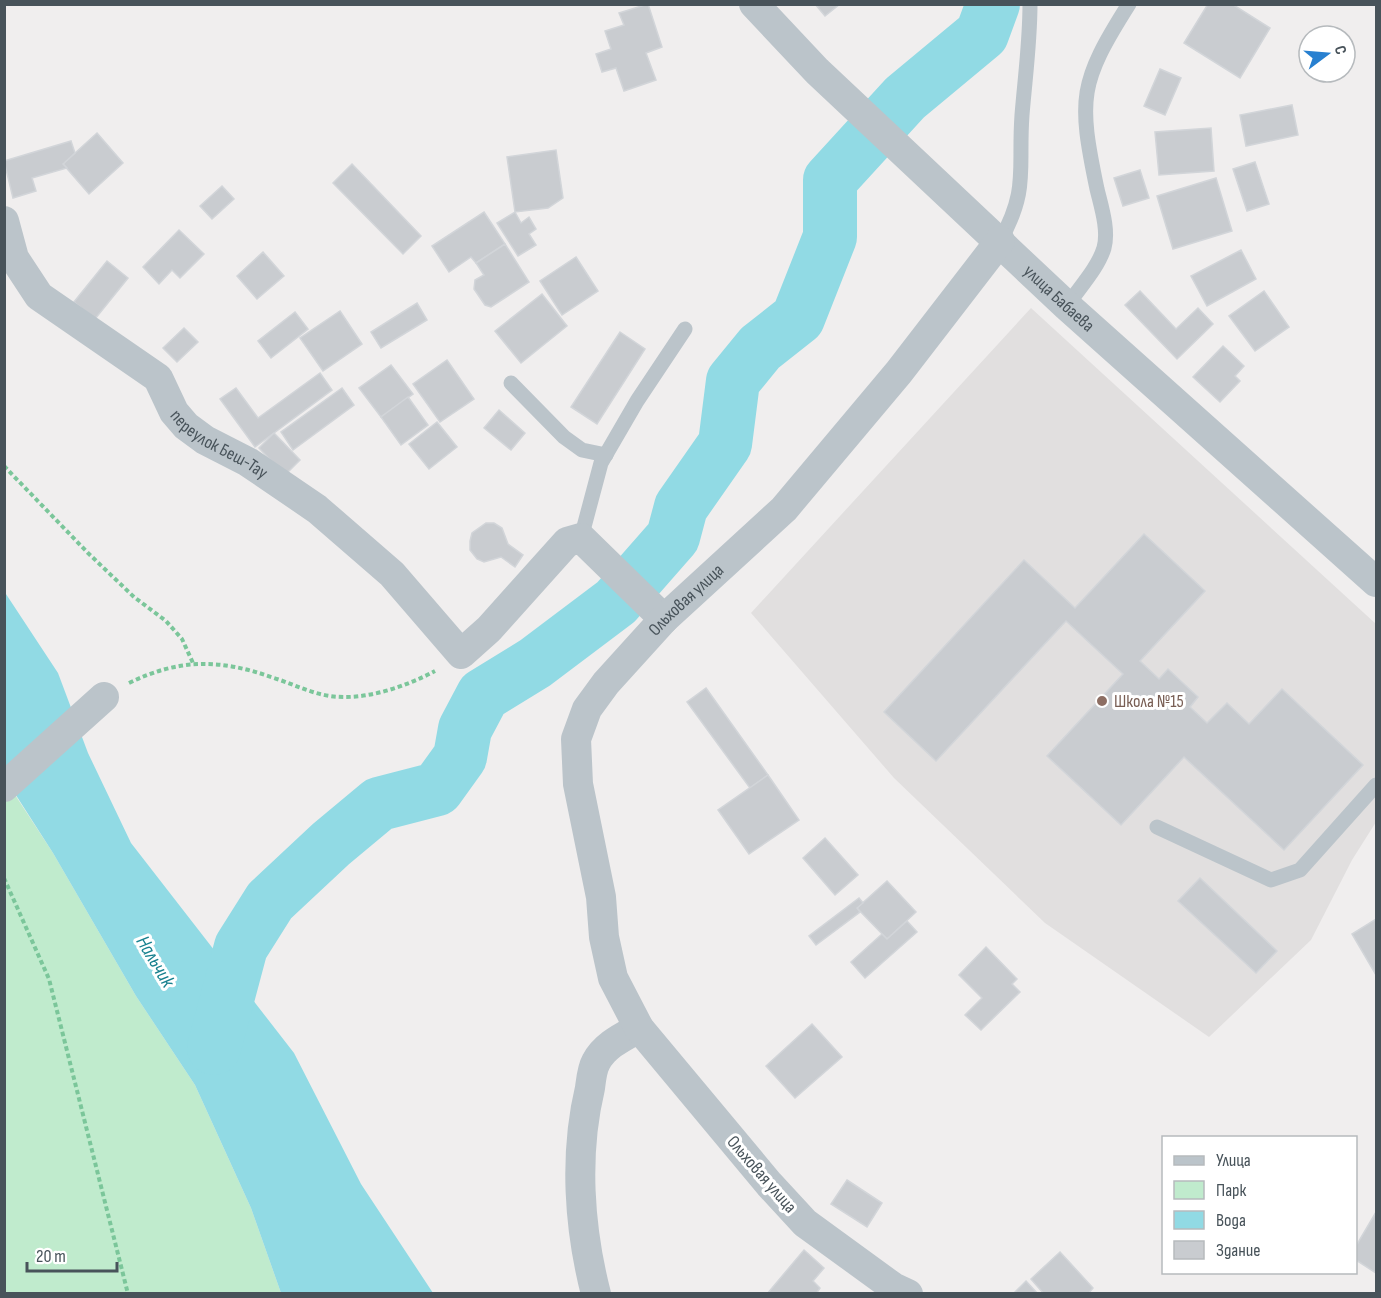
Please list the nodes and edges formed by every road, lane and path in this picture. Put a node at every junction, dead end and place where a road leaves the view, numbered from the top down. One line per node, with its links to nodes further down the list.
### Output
1 (753, 4): 5 (street, улица Бабаева)
2 (1030, 4): 5 (lane)
3 (1129, 4): 6 (lane)
4 (4, 221): 14 (street, переулок Беш-Тау)
5 (1000, 241): 6 (street, улица Бабаева); 13 (street, Ольховая улица)
6 (1067, 306): 12 (street, улица Бабаева)
7 (685, 330): 9 (lane)
8 (512, 383): 9 (lane)
9 (606, 454): 11 (lane)
10 (4, 466): 15 (path)
11 (588, 545): 13 (street); 14 (street)
12 (1377, 582)
13 (657, 611): 21 (street, Ольховая улица)
14 (461, 654): 15 (path)
15 (193, 663): 16 (path)
16 (102, 699): 18 (street)
17 (1377, 785): 19 (lane)
18 (4, 787)
19 (1157, 827)
20 (4, 878): 22 (path)
21 (639, 1028): 23 (street); 24 (street, Ольховая улица)
22 (128, 1293)
23 (596, 1293)
24 (908, 1293)

